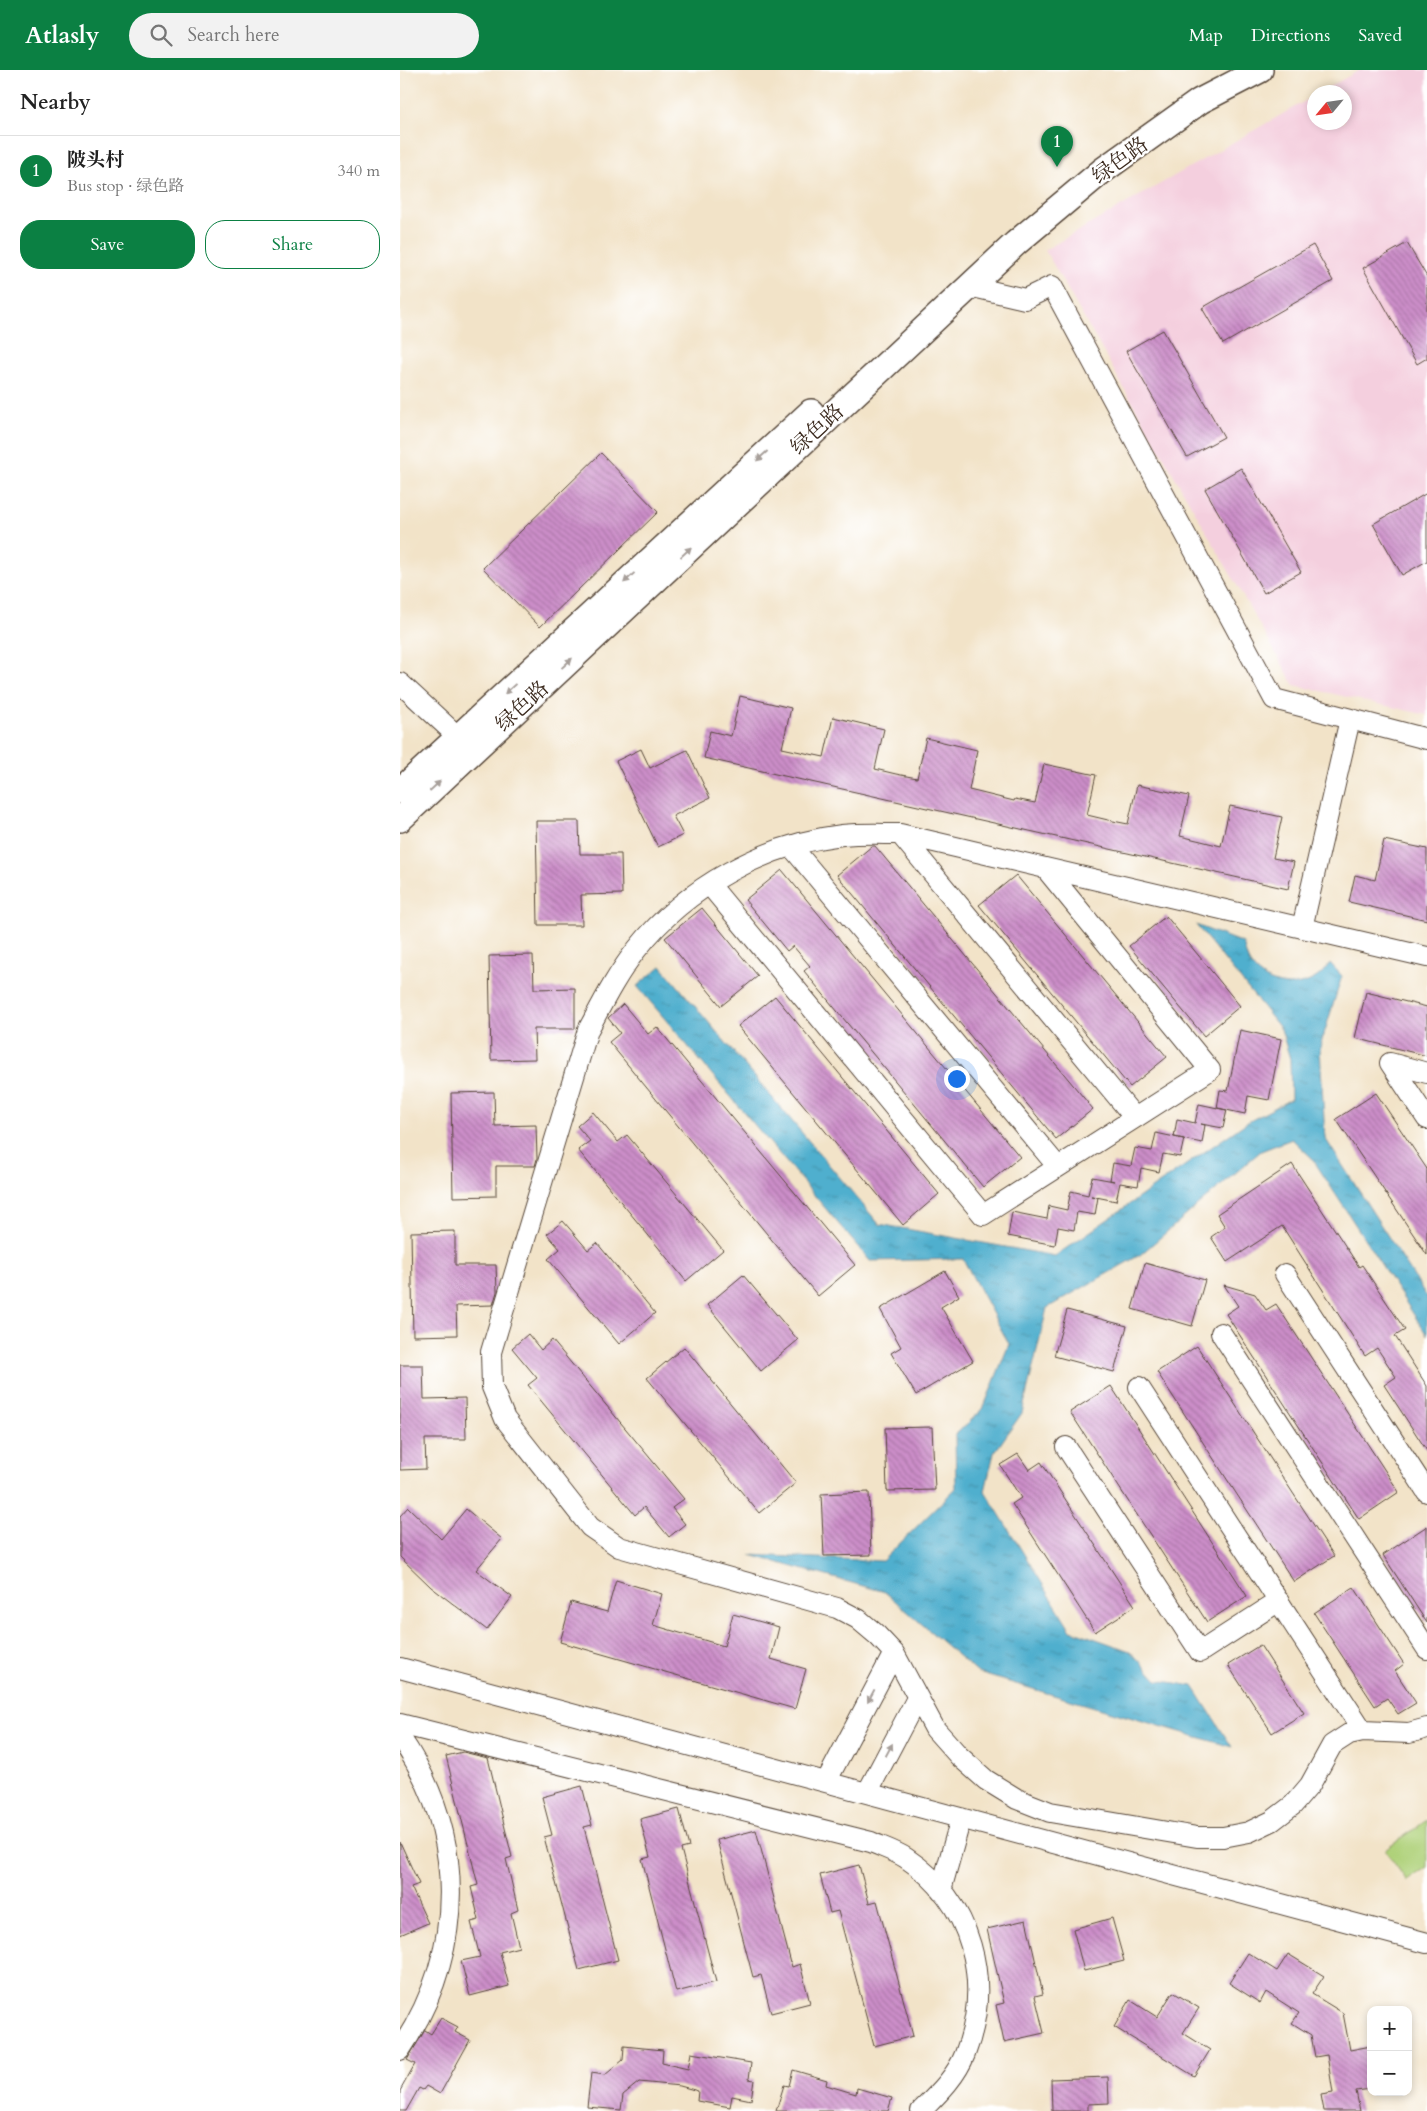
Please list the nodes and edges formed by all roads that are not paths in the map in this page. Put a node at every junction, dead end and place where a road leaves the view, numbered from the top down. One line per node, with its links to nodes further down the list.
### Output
1 (1230, 70): 7 (main road, 绿色路, one-way to 7)
2 (1260, 70): 3 (main road, 绿色路)
3 (970, 286): 5 (street); 7 (main road, 绿色路, one-way to 3)
4 (400, 683): 7 (street)
5 (1350, 719): 6 (street); 14 (street)
6 (1427, 739)
7 (466, 744): 8 (main road, 绿色路); 9 (main road, 绿色路, one-way to 7)
8 (400, 791)
9 (400, 819)
10 (900, 834): 11 (street); 12 (street); 17 (street)
11 (792, 846): 13 (street); 19 (street)
12 (1045, 868): 14 (street); 17 (street)
13 (709, 884): 19 (street); 27 (street)
14 (1302, 928): 15 (street)
15 (1427, 957)
16 (1427, 1073): 18 (street)
17 (1135, 1118): 19 (street)
18 (1427, 1119)
19 (1058, 1167)
20 (1285, 1274): 24 (street)
21 (1221, 1334): 26 (street)
22 (1139, 1387): 25 (street)
23 (1066, 1446): 25 (street)
24 (1427, 1492)
25 (1279, 1601): 32 (street)
26 (1427, 1649)
27 (894, 1653): 29 (street); 34 (street, one-way to 34)
28 (400, 1668): 34 (street)
29 (917, 1698): 32 (street); 35 (street, one-way to 29)
30 (400, 1724): 37 (street)
31 (1427, 1728): 32 (street)
32 (1364, 1731)
33 (400, 1737): 39 (street)
34 (826, 1782): 35 (street)
35 (867, 1793): 36 (street)
36 (961, 1818): 37 (street); 38 (street)
37 (941, 1890): 40 (street)
38 (1427, 1943)
39 (400, 2050)
40 (921, 2111)

